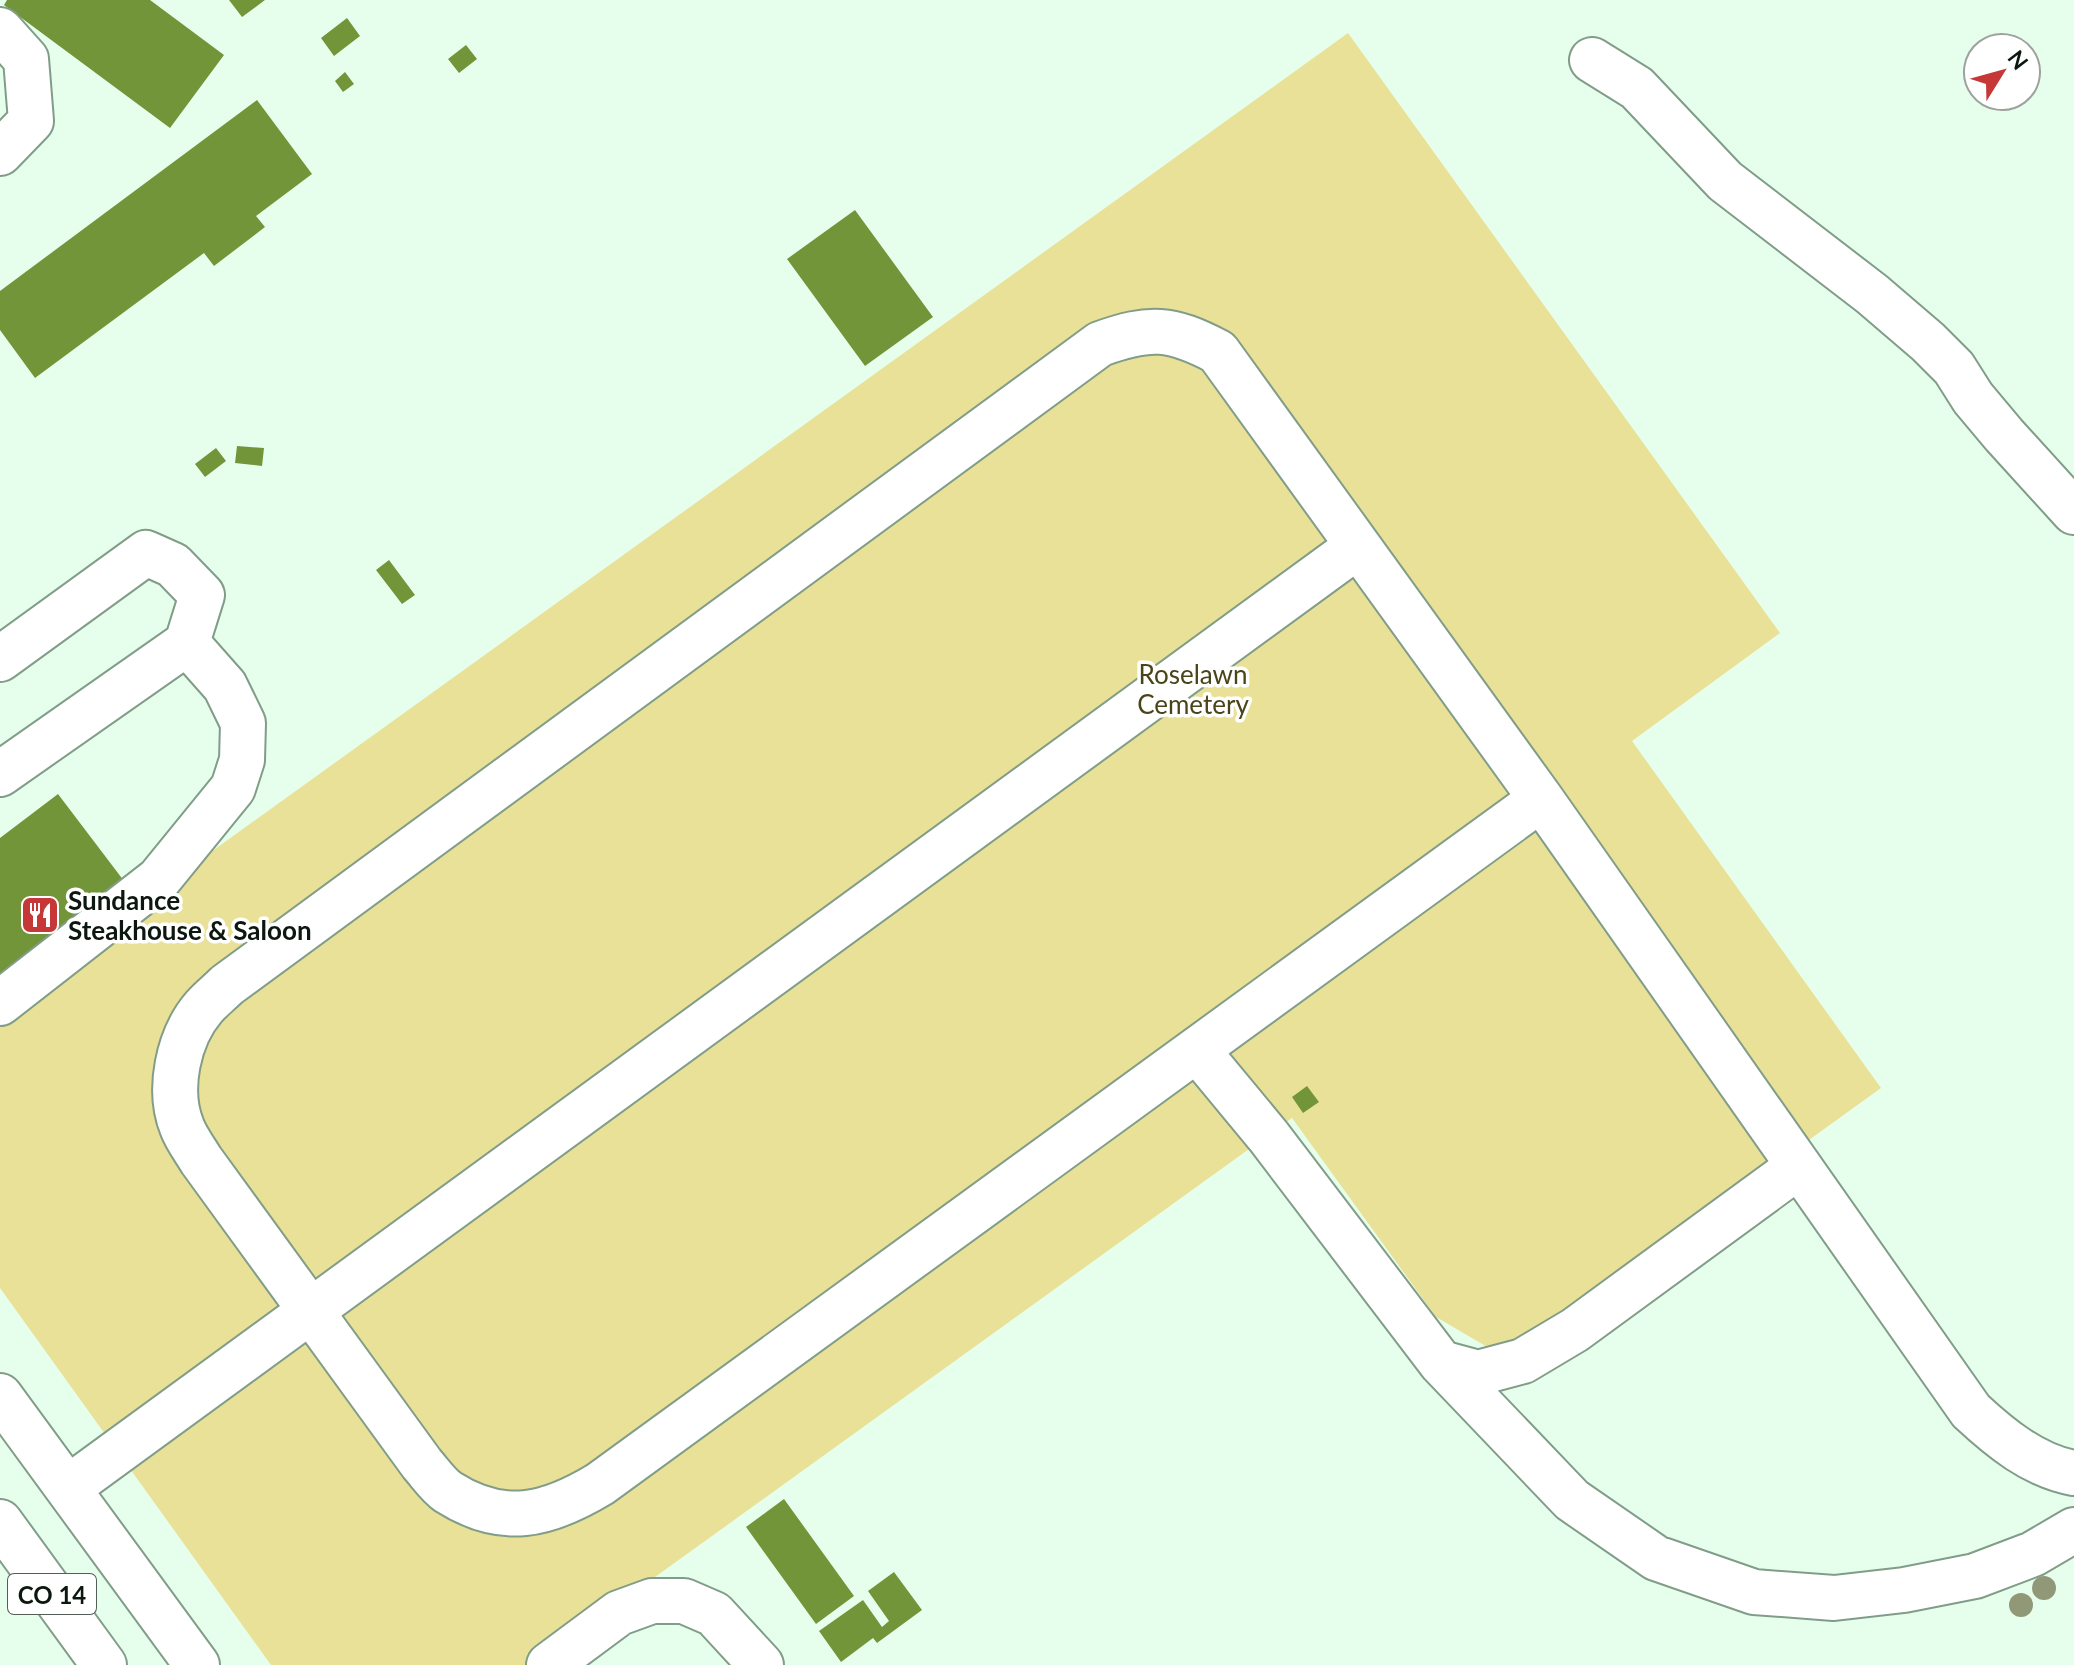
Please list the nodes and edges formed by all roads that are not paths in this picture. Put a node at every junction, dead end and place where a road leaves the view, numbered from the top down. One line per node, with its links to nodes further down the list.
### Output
1 (0, 30): 3 (main road)
2 (1592, 60): 4 (main road)
3 (0, 153)
4 (2074, 512)
5 (1358, 546): 9 (main road); 13 (main road); 13 (main road)
6 (187, 643): 7 (main road); 8 (main road); 10 (main road)
7 (0, 659)
8 (13, 763)
9 (1541, 799): 11 (main road); 12 (main road)
10 (0, 1003)
11 (1197, 1050): 13 (main road); 14 (main road)
12 (1799, 1166): 14 (main road); 16 (main road)
13 (311, 1310): 17 (main road)
14 (1441, 1363): 19 (main road)
15 (0, 1396): 17 (main road)
16 (2074, 1473)
17 (68, 1488): 21 (main road)
18 (0, 1522): 20 (main road, CO 14)
19 (2074, 1530)
20 (104, 1665)
21 (197, 1665)
22 (549, 1665): 23 (main road)
23 (761, 1665)

